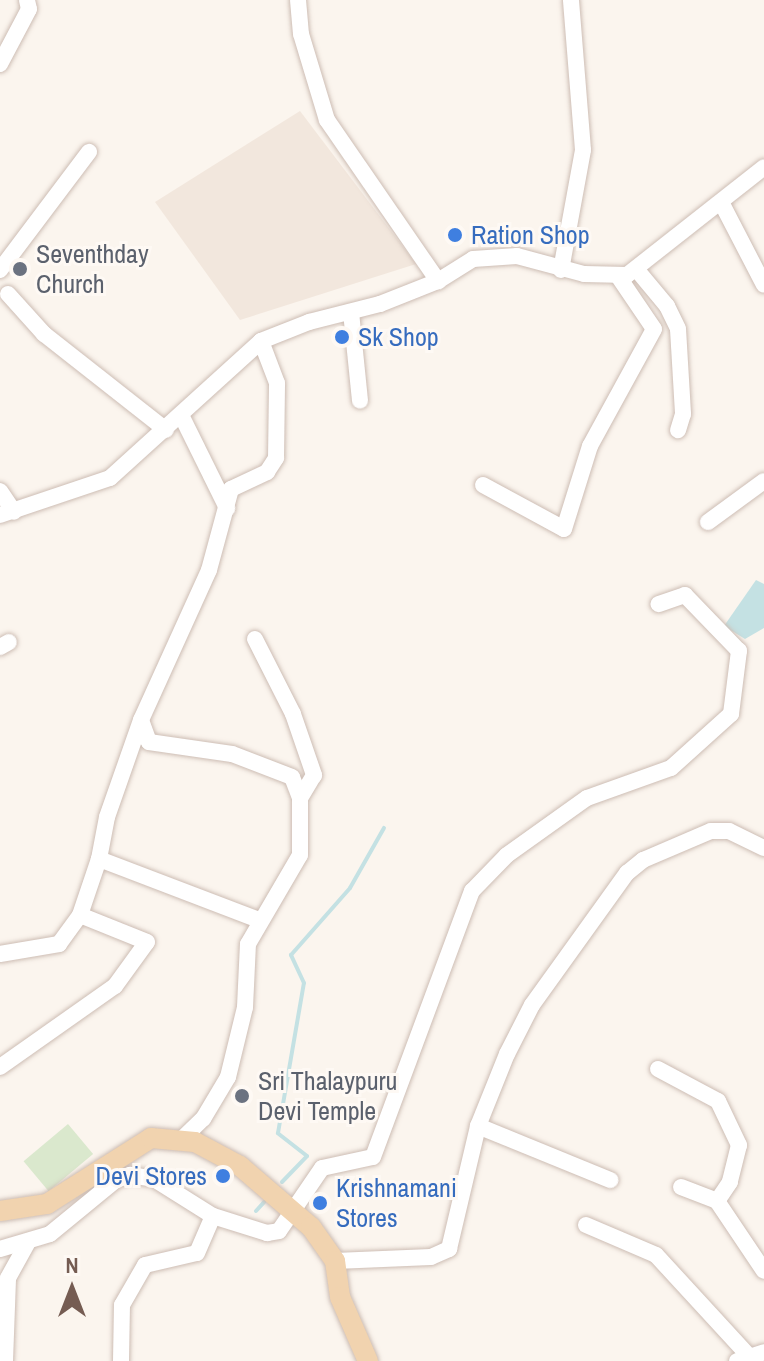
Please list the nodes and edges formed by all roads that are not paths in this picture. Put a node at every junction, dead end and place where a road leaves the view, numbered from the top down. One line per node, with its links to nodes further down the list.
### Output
1 (27, 0): 4 (street)
2 (298, 0): 12 (street)
3 (571, 0): 9 (street)
4 (0, 64)
5 (89, 152): 8 (street)
6 (764, 167): 7 (street)
7 (721, 202): 10 (street); 13 (street)
8 (0, 270)
9 (561, 270): 11 (street); 12 (street)
10 (637, 270): 11 (street); 20 (street)
11 (618, 276): 22 (street)
12 (438, 281): 15 (street)
13 (764, 285)
14 (3, 291): 19 (street)
15 (351, 312): 16 (street); 17 (street)
16 (261, 341): 18 (street); 24 (street)
17 (360, 401)
18 (182, 417): 19 (street); 24 (street)
19 (166, 430): 25 (street)
20 (678, 430)
21 (764, 481): 26 (street)
22 (483, 485)
23 (0, 491): 25 (street)
24 (227, 508): 29 (street)
25 (7, 514)
26 (708, 522)
27 (659, 604): 43 (street)
28 (255, 639): 30 (street)
29 (141, 720): 30 (street); 32 (street)
30 (300, 798): 34 (street)
31 (764, 848): 38 (street)
32 (99, 859): 33 (street); 34 (street)
33 (80, 915): 35 (street); 36 (street)
34 (261, 921): 39 (street)
35 (0, 954)
36 (0, 1067)
37 (658, 1069): 42 (street)
38 (478, 1126): 40 (street); 49 (street)
39 (183, 1138): 43 (main road); 44 (main road)
40 (610, 1180)
41 (681, 1187): 42 (street)
42 (717, 1201): 50 (street)
43 (295, 1209): 45 (street); 49 (main road)
44 (0, 1211)
45 (213, 1216): 47 (street); 53 (street)
46 (586, 1225): 51 (street)
47 (27, 1244): 48 (street); 52 (street)
48 (0, 1249)
49 (335, 1261): 54 (main road)
50 (764, 1271)
51 (750, 1356)
52 (5, 1361)
53 (121, 1361)
54 (368, 1361)

